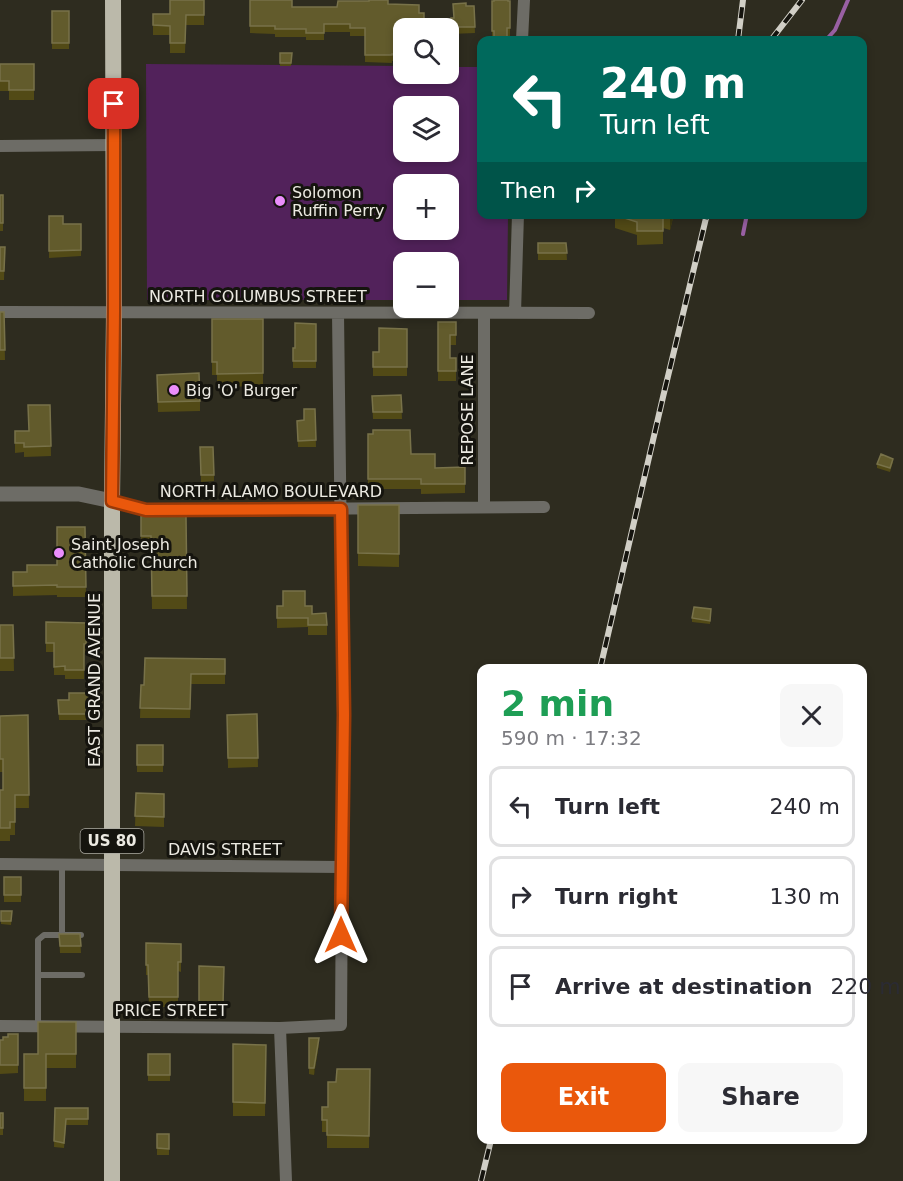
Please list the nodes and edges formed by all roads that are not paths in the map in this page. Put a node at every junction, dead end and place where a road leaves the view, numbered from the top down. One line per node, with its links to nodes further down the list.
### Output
1 (113, 0): 4 (highway, EAST GRAND AVENUE / US 80)
2 (524, 0): 3 (street)
3 (522, 36)
4 (114, 145): 5 (street); 8 (highway, EAST GRAND AVENUE / US 80)
5 (0, 146)
6 (518, 219): 11 (street)
7 (0, 312): 8 (street, NORTH COLUMBUS STREET)
8 (114, 312): 9 (street, NORTH COLUMBUS STREET); 14 (highway, EAST GRAND AVENUE / US 80)
9 (338, 313): 10 (street, NORTH COLUMBUS STREET); 17 (street)
10 (483, 313): 11 (street, NORTH COLUMBUS STREET); 15 (street, REPOSE LANE)
11 (515, 313): 12 (street, NORTH COLUMBUS STREET)
12 (589, 313)
13 (0, 495): 14 (street, NORTH ALAMO BOULEVARD)
14 (112, 501): 17 (street, NORTH ALAMO BOULEVARD); 20 (highway, EAST GRAND AVENUE / US 80)
15 (484, 507): 16 (street, NORTH ALAMO BOULEVARD); 17 (street, NORTH ALAMO BOULEVARD)
16 (543, 507)
17 (341, 509): 21 (street)
18 (0, 864): 19 (street, DAVIS STREET)
19 (62, 864): 20 (street, DAVIS STREET); 22 (lane)
20 (112, 865): 21 (street, DAVIS STREET); 28 (highway, EAST GRAND AVENUE / US 80)
21 (342, 867): 29 (street, PRICE STREET)
22 (62, 935): 23 (lane); 24 (lane)
23 (81, 935)
24 (38, 975): 25 (lane); 27 (lane)
25 (82, 975)
26 (0, 1026): 27 (street, PRICE STREET)
27 (38, 1026): 28 (street, PRICE STREET)
28 (112, 1026): 29 (street, PRICE STREET); 30 (highway, EAST GRAND AVENUE / US 80)
29 (280, 1028): 31 (street)
30 (112, 1181)
31 (286, 1181)

